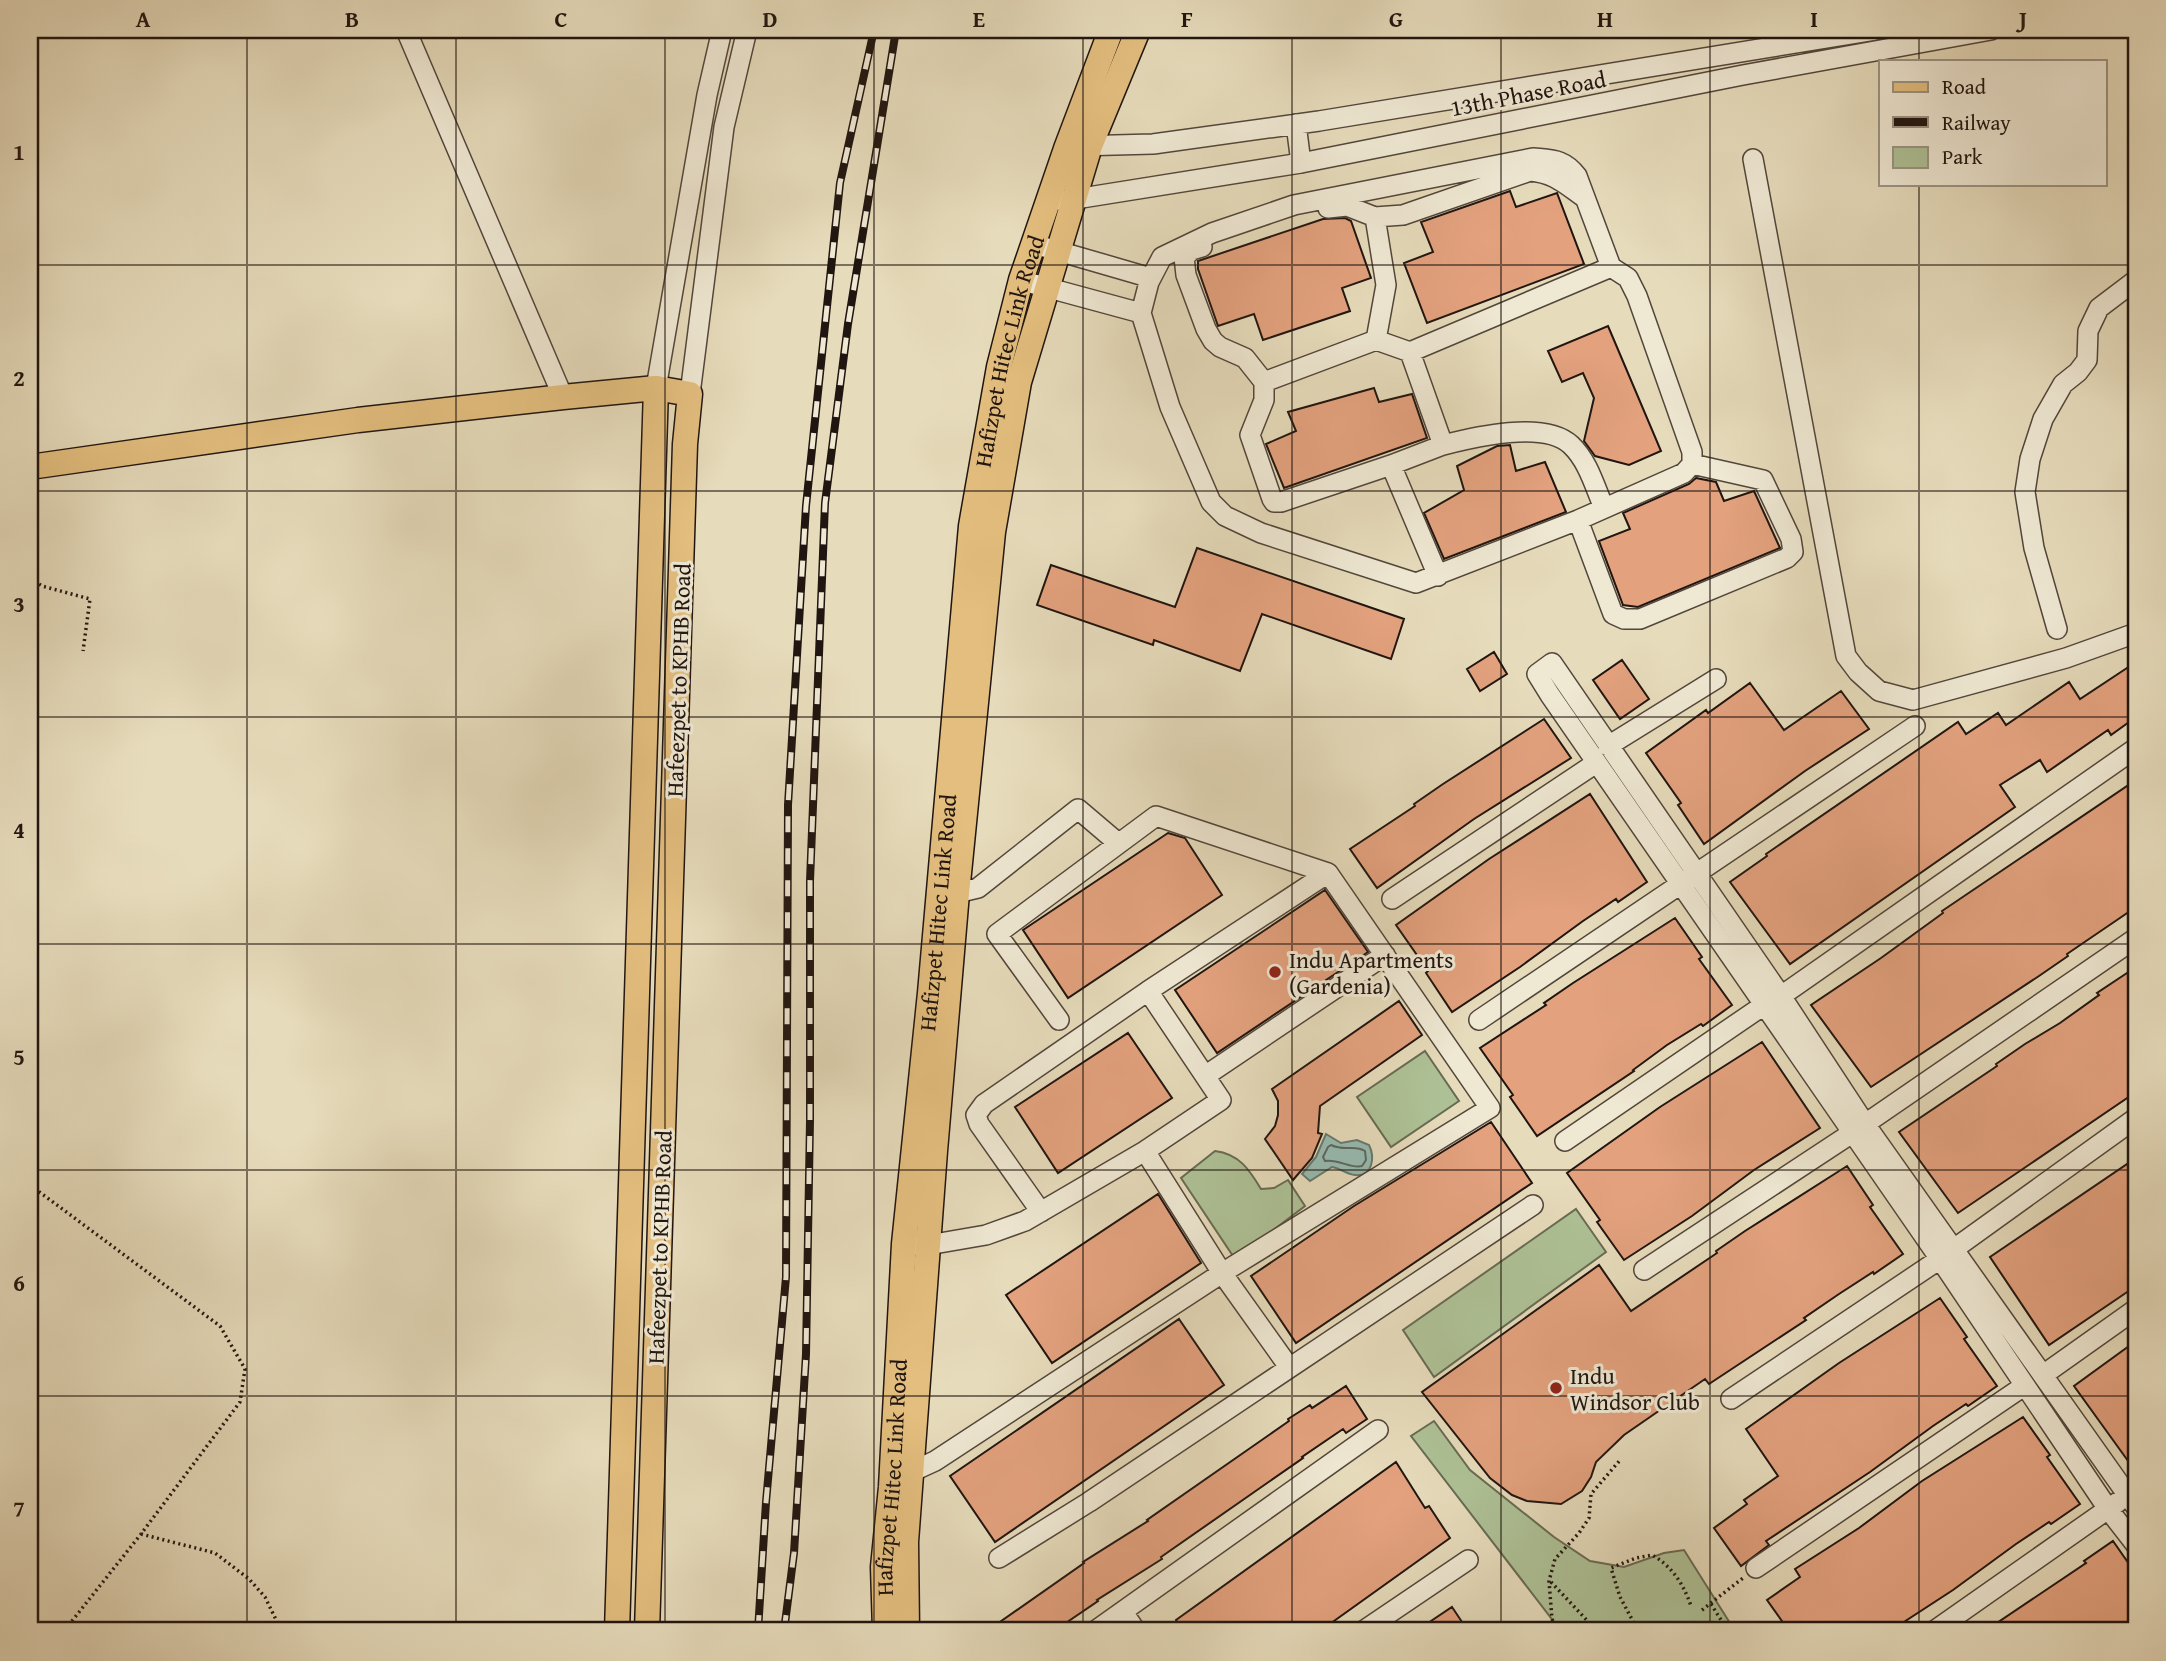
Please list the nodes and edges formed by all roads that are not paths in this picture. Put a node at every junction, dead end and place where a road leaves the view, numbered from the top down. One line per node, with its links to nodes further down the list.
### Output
1 (406, 30): 29 (street)
2 (722, 30): 27 (street)
3 (747, 30): 28 (street)
4 (1138, 30): 7 (main road)
5 (1875, 30): 8 (street, 13th Phase Road)
6 (1991, 30): 11 (street, 13th Phase Road)
7 (1114, 43): 9 (main road)
8 (1296, 124): 9 (street, 13th Phase Road); 11 (street)
9 (1078, 146): 13 (main road); 14 (main road, Hafizpet Hitec Link Road)
10 (1752, 159): 38 (street)
11 (1301, 163): 13 (street, 13th Phase Road)
12 (1585, 198): 15 (street); 18 (street); 19 (street)
13 (1074, 200): 14 (street, 13th Phase Road); 17 (main road)
14 (1048, 203): 16 (main road, Hafizpet Hitec Link Road)
15 (1375, 217): 24 (street); 26 (street)
16 (1033, 244): 17 (street); 20 (main road, Hafizpet Hitec Link Road)
17 (1059, 251): 19 (street); 22 (main road)
18 (1611, 267): 25 (street); 31 (street)
19 (1151, 278): 23 (street)
20 (1021, 280): 22 (street); 63 (main road, Hafizpet Hitec Link Road)
21 (2136, 280): 37 (street)
22 (1047, 287): 23 (street); 48 (main road)
23 (1141, 313): 36 (street)
24 (1376, 340): 25 (street); 26 (street)
25 (1410, 352): 30 (street)
26 (1264, 382): 32 (street)
27 (656, 388): 28 (main road); 29 (main road); 82 (main road)
28 (690, 394): 83 (main road, Hafeezpet to KPHB Road)
29 (563, 397): 33 (main road)
30 (1443, 445): 32 (street); 34 (street)
31 (1692, 464): 34 (street); 35 (street)
32 (1391, 465): 36 (street)
33 (30, 467)
34 (1604, 508): 35 (street)
35 (1578, 520): 36 (street)
36 (1438, 576)
37 (2057, 629)
38 (2136, 633)
39 (1716, 679): 41 (street)
40 (1915, 726): 46 (street)
41 (1608, 746): 43 (street); 46 (street)
42 (2136, 748): 53 (street)
43 (1596, 763): 47 (street); 49 (street)
44 (1118, 844): 45 (street); 48 (street); 54 (street)
45 (1328, 873): 51 (street); 52 (street)
46 (1696, 873): 47 (street); 53 (street)
47 (1680, 884): 53 (street); 55 (street)
48 (957, 893): 64 (main road)
49 (1392, 899)
50 (2136, 938): 58 (street)
51 (1385, 955): 56 (street); 67 (street)
52 (1148, 991): 56 (street); 62 (street)
53 (1773, 1001): 58 (street); 59 (street)
54 (1059, 1020)
55 (1479, 1020)
56 (1205, 1076): 60 (street)
57 (2136, 1118): 65 (street)
58 (1858, 1129): 65 (street); 66 (street)
59 (1565, 1142)
60 (1145, 1151): 62 (street); 67 (street)
61 (1533, 1205): 69 (street)
62 (1041, 1212): 64 (street)
63 (904, 1244): 64 (street); 84 (main road, Hafizpet Hitec Link Road)
64 (928, 1245): 74 (main road)
65 (1947, 1254): 70 (street); 71 (street); 72 (street)
66 (1644, 1270)
67 (1222, 1273): 69 (street); 74 (street)
68 (2136, 1309): 70 (street)
69 (1289, 1367): 78 (street)
70 (2043, 1375): 75 (street)
71 (2024, 1386): 76 (street); 80 (street)
72 (1731, 1399)
73 (1378, 1430): 81 (street)
74 (911, 1472): 85 (main road)
75 (2133, 1498): 76 (street)
76 (2108, 1509): 77 (street); 89 (street)
77 (2136, 1545)
78 (999, 1558)
79 (1468, 1560): 88 (street)
80 (1756, 1568)
81 (1123, 1612): 86 (street); 87 (street)
82 (617, 1631)
83 (646, 1631)
84 (885, 1631)
85 (907, 1631)
86 (1095, 1631)
87 (1136, 1631)
88 (1363, 1631)
89 (1934, 1631)

